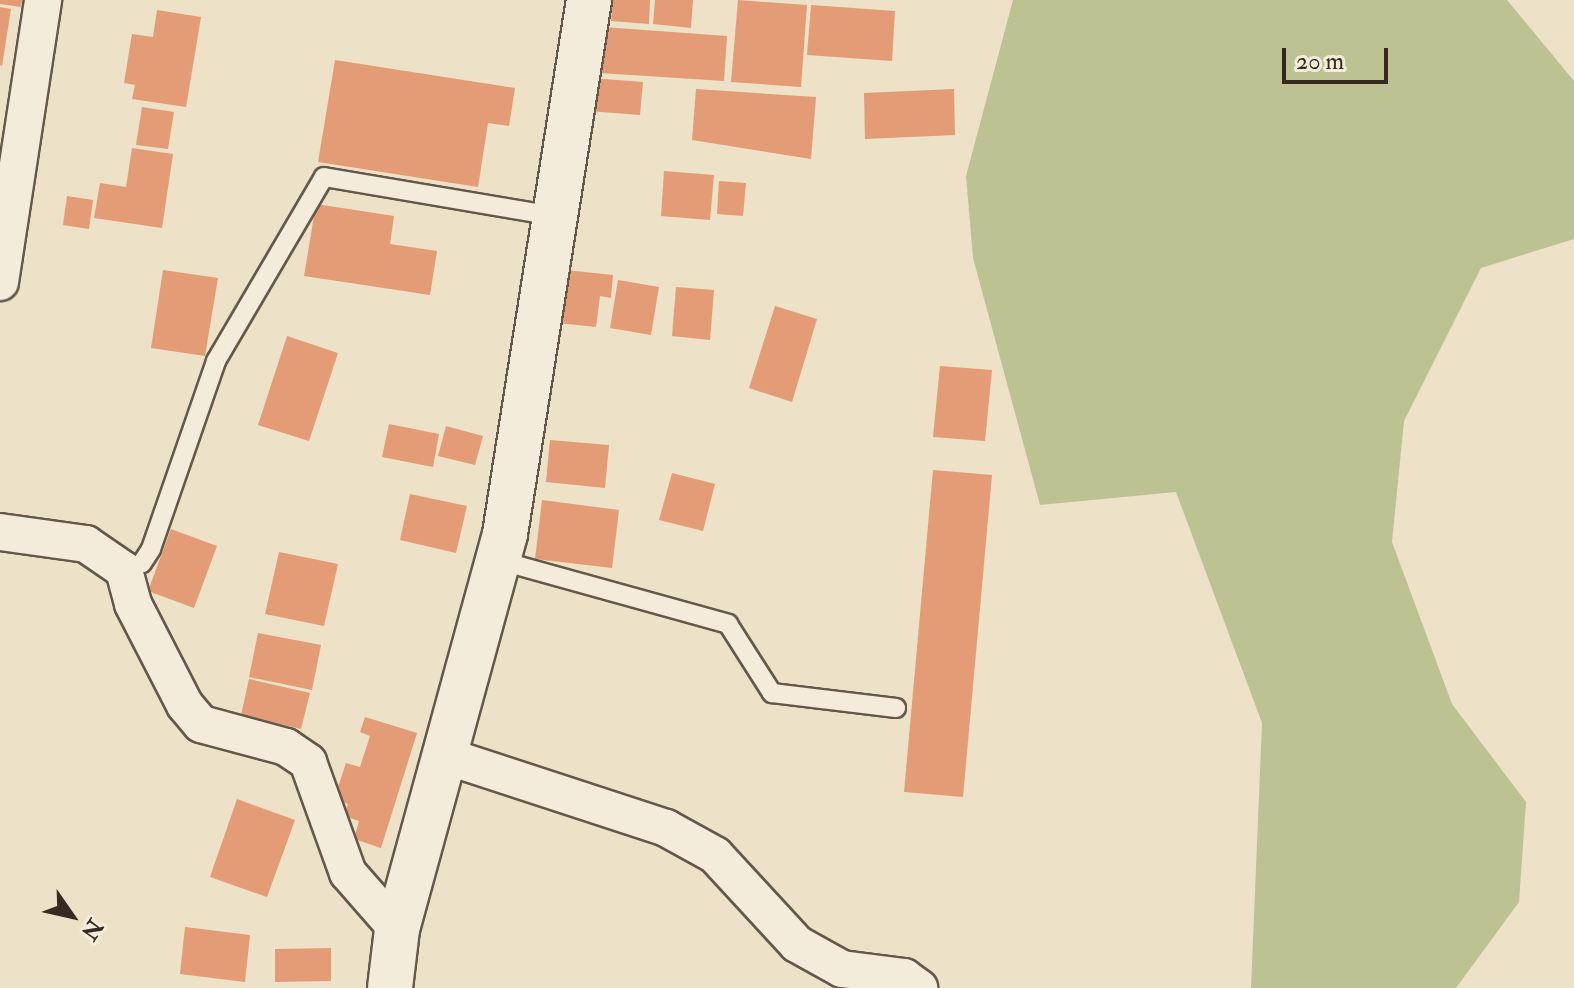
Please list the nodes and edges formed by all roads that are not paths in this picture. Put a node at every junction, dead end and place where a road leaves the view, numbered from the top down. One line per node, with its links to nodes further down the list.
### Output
1 (43, 0): 4 (street)
2 (589, 0): 3 (street)
3 (558, 216): 6 (street); 7 (lane)
4 (0, 282)
5 (0, 532): 7 (street)
6 (498, 560): 8 (lane); 9 (street)
7 (124, 570): 10 (street)
8 (896, 708)
9 (443, 755): 10 (street); 12 (street)
10 (397, 929): 11 (street)
11 (390, 988)
12 (919, 988)

